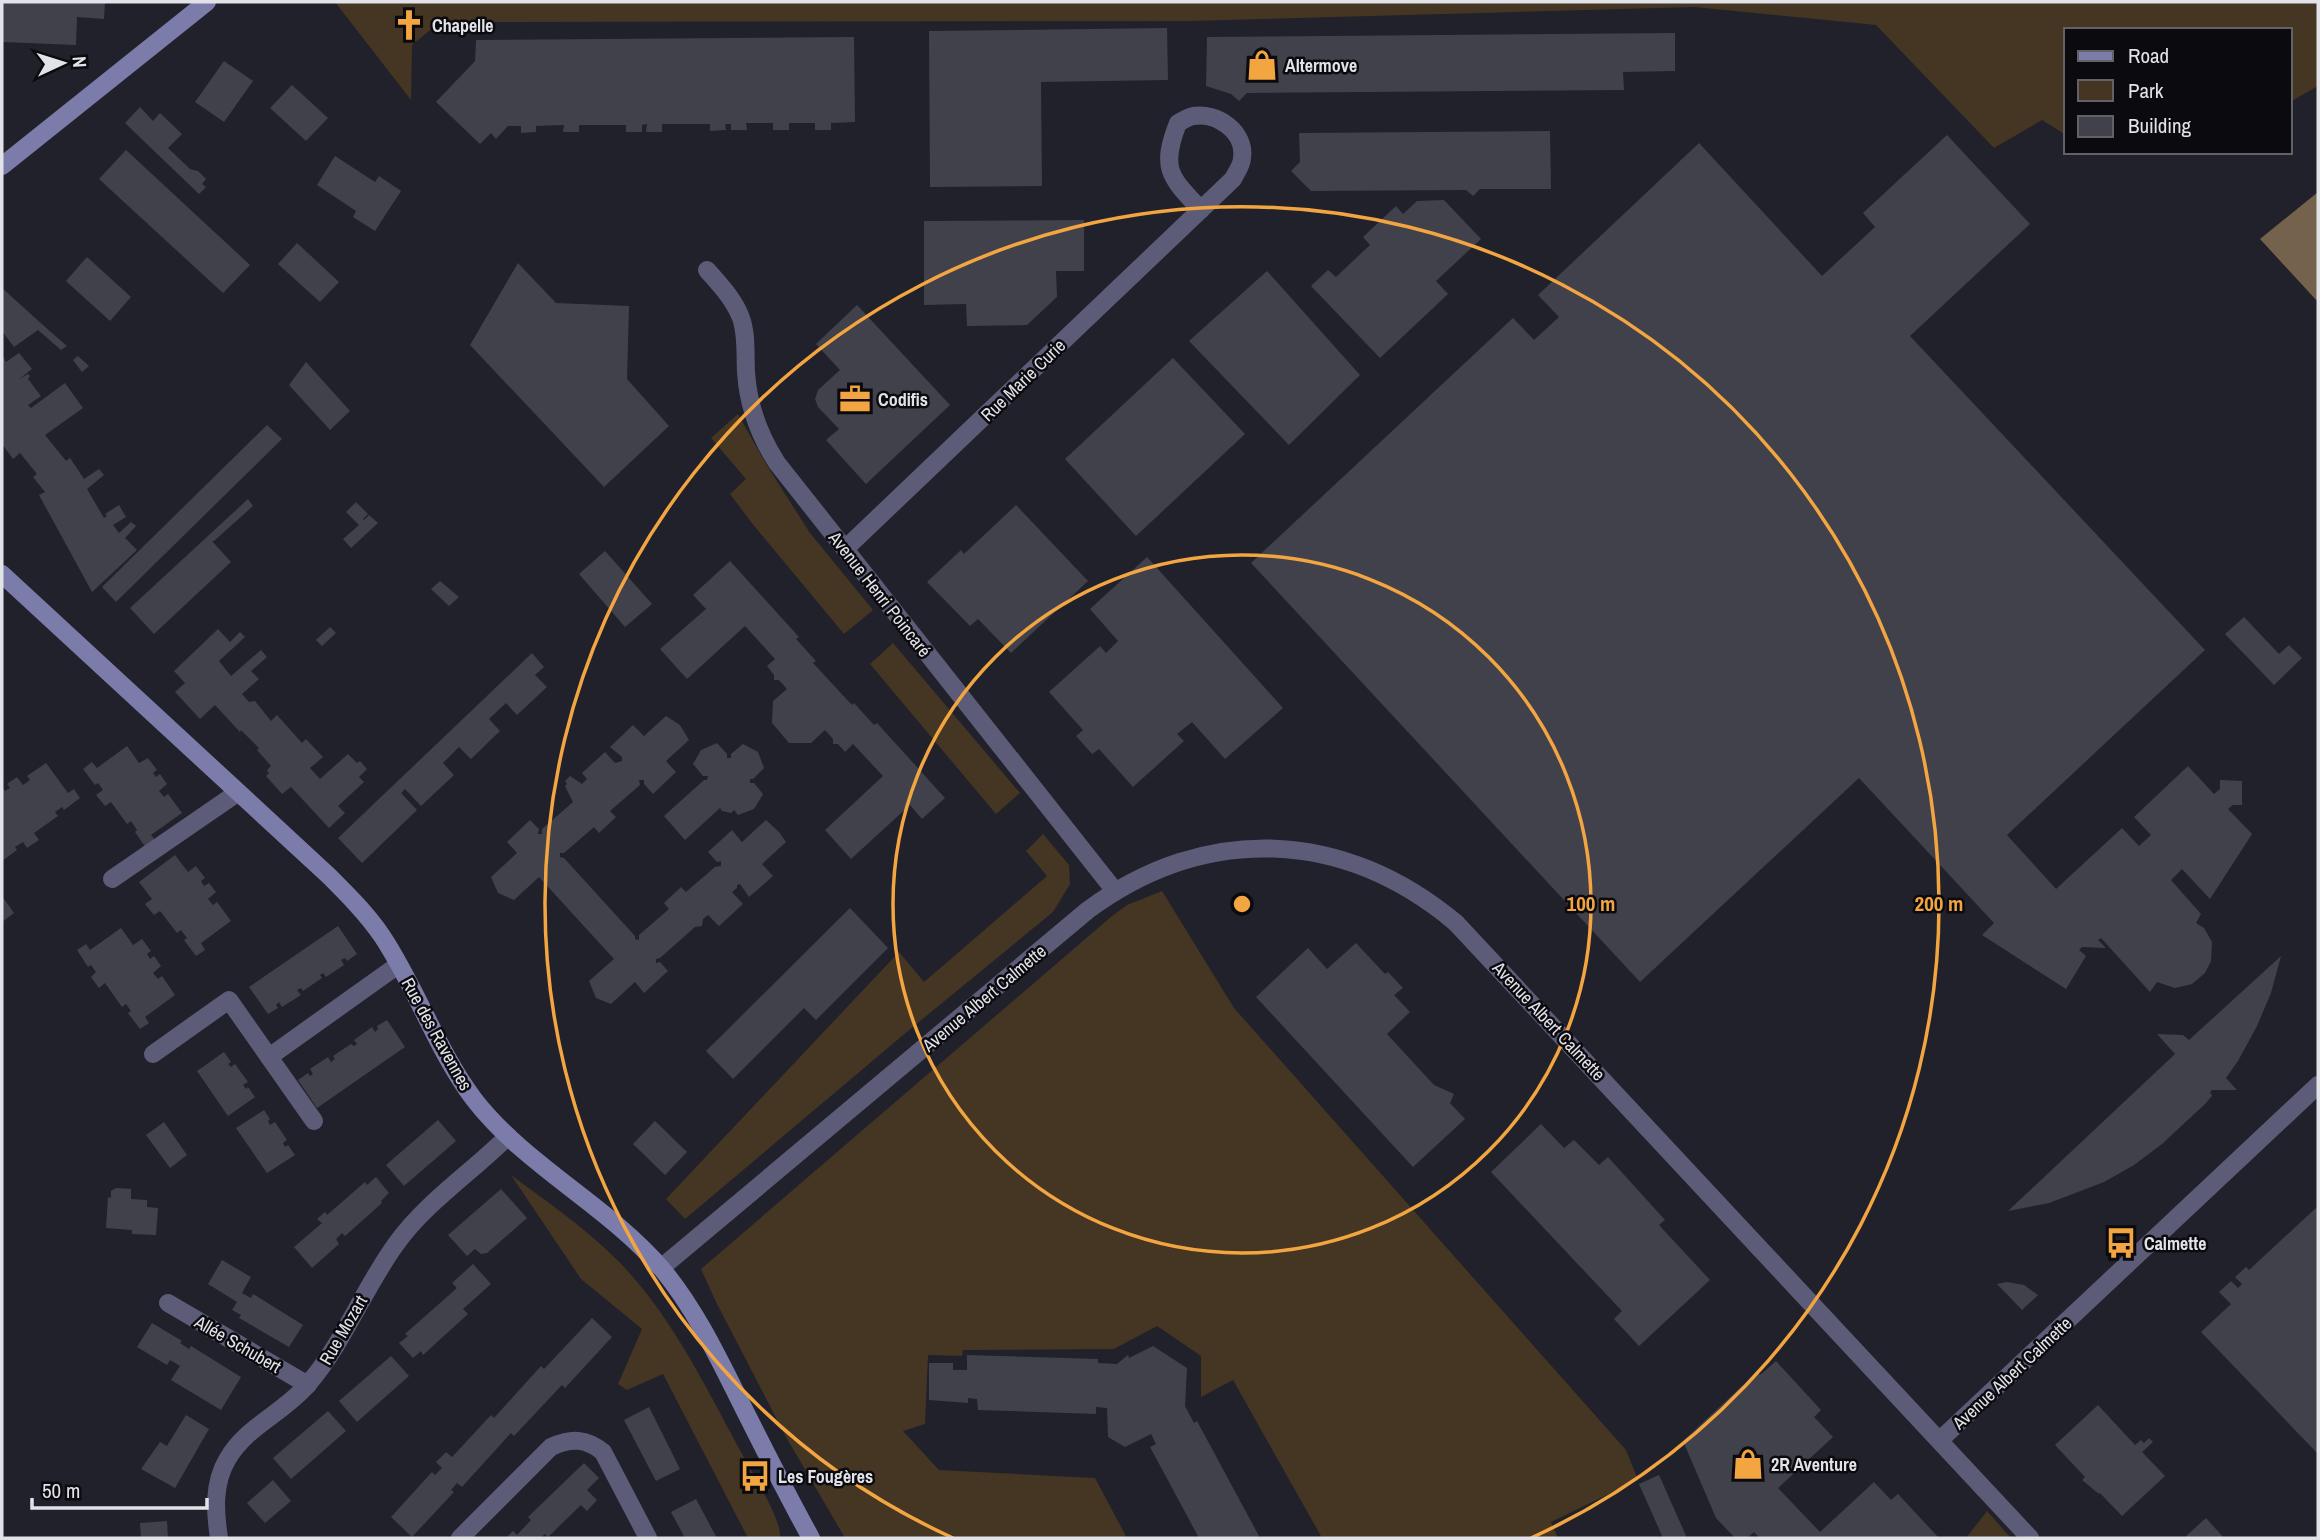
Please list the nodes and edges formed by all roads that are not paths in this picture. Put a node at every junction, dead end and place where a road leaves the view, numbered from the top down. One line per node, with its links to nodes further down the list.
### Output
1 (207, 2): 2 (street)
2 (2, 166)
3 (1201, 210): 3 (street, Rue Marie Curie); 5 (street, Rue Marie Curie)
4 (706, 270): 5 (street, Avenue Henri Poincaré)
5 (845, 549): 9 (street, Avenue Henri Poincaré)
6 (2, 574): 7 (street, Rue des Ravennes)
7 (237, 793): 8 (street); 10 (street, Rue des Ravennes)
8 (112, 879)
9 (1115, 891): 16 (street, Avenue Albert Calmette); 19 (street, Avenue Albert Calmette)
10 (398, 965): 12 (street); 15 (street, Rue des Ravennes)
11 (153, 1054): 12 (street)
12 (269, 1057): 14 (street)
13 (2318, 1085): 19 (street, Avenue Albert Calmette)
14 (314, 1121)
15 (508, 1136): 16 (street, Rue des Ravennes); 18 (street, Rue Mozart)
16 (661, 1268): 23 (street, Rue des Ravennes)
17 (168, 1303): 18 (street, Allée Schubert)
18 (308, 1385): 20 (street, Rue Mozart)
19 (1940, 1440): 24 (street)
20 (219, 1538)
21 (460, 1538): 22 (street)
22 (648, 1538)
23 (811, 1538)
24 (2030, 1538)

